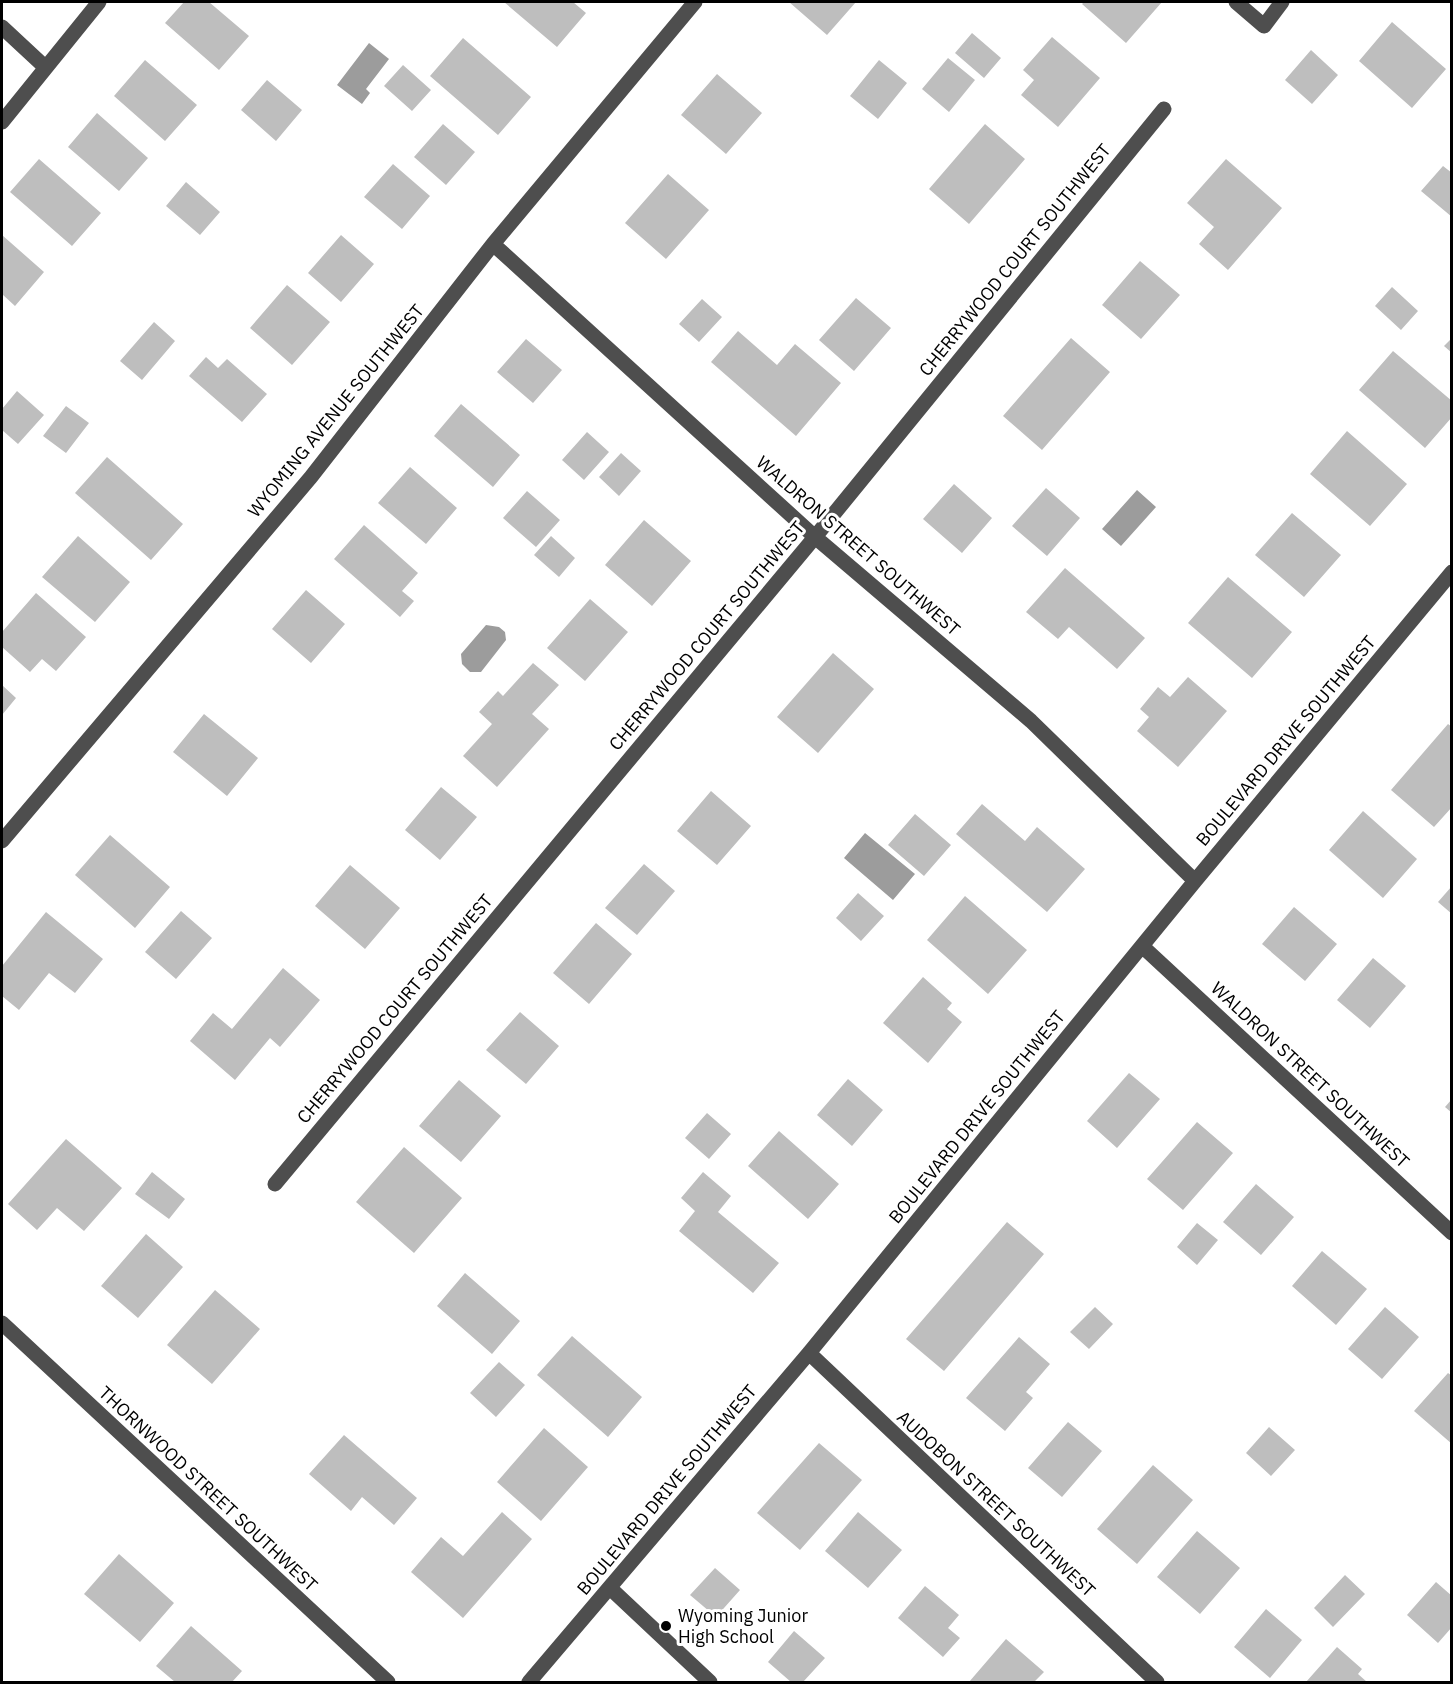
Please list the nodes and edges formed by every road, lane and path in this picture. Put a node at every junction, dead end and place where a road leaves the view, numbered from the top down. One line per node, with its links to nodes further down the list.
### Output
1 (99, 2): 6 (street)
2 (695, 2): 9 (street, WYOMING AVENUE SOUTHWEST)
3 (1236, 2): 4 (street)
4 (1282, 2)
5 (2, 27): 6 (street)
6 (45, 67): 8 (street)
7 (1164, 109): 10 (street, CHERRYWOOD COURT SOUTHWEST)
8 (2, 122)
9 (493, 244): 10 (street, WALDRON STREET SOUTHWEST); 12 (street, WYOMING AVENUE SOUTHWEST)
10 (814, 537): 13 (street, WALDRON STREET SOUTHWEST); 15 (street, CHERRYWOOD COURT SOUTHWEST)
11 (1452, 572): 13 (street, BOULEVARD DRIVE SOUTHWEST)
12 (2, 840)
13 (1195, 880): 14 (street, BOULEVARD DRIVE SOUTHWEST)
14 (1142, 946): 16 (street, WALDRON STREET SOUTHWEST); 18 (street, BOULEVARD DRIVE SOUTHWEST)
15 (275, 1184)
16 (1452, 1233)
17 (2, 1323): 20 (street, THORNWOOD STREET SOUTHWEST)
18 (809, 1353): 19 (street, BOULEVARD DRIVE SOUTHWEST); 23 (street, AUDOBON STREET SOUTHWEST)
19 (610, 1588): 21 (street, BOULEVARD DRIVE SOUTHWEST); 22 (street)
20 (388, 1683)
21 (529, 1683)
22 (710, 1683)
23 (1157, 1683)

